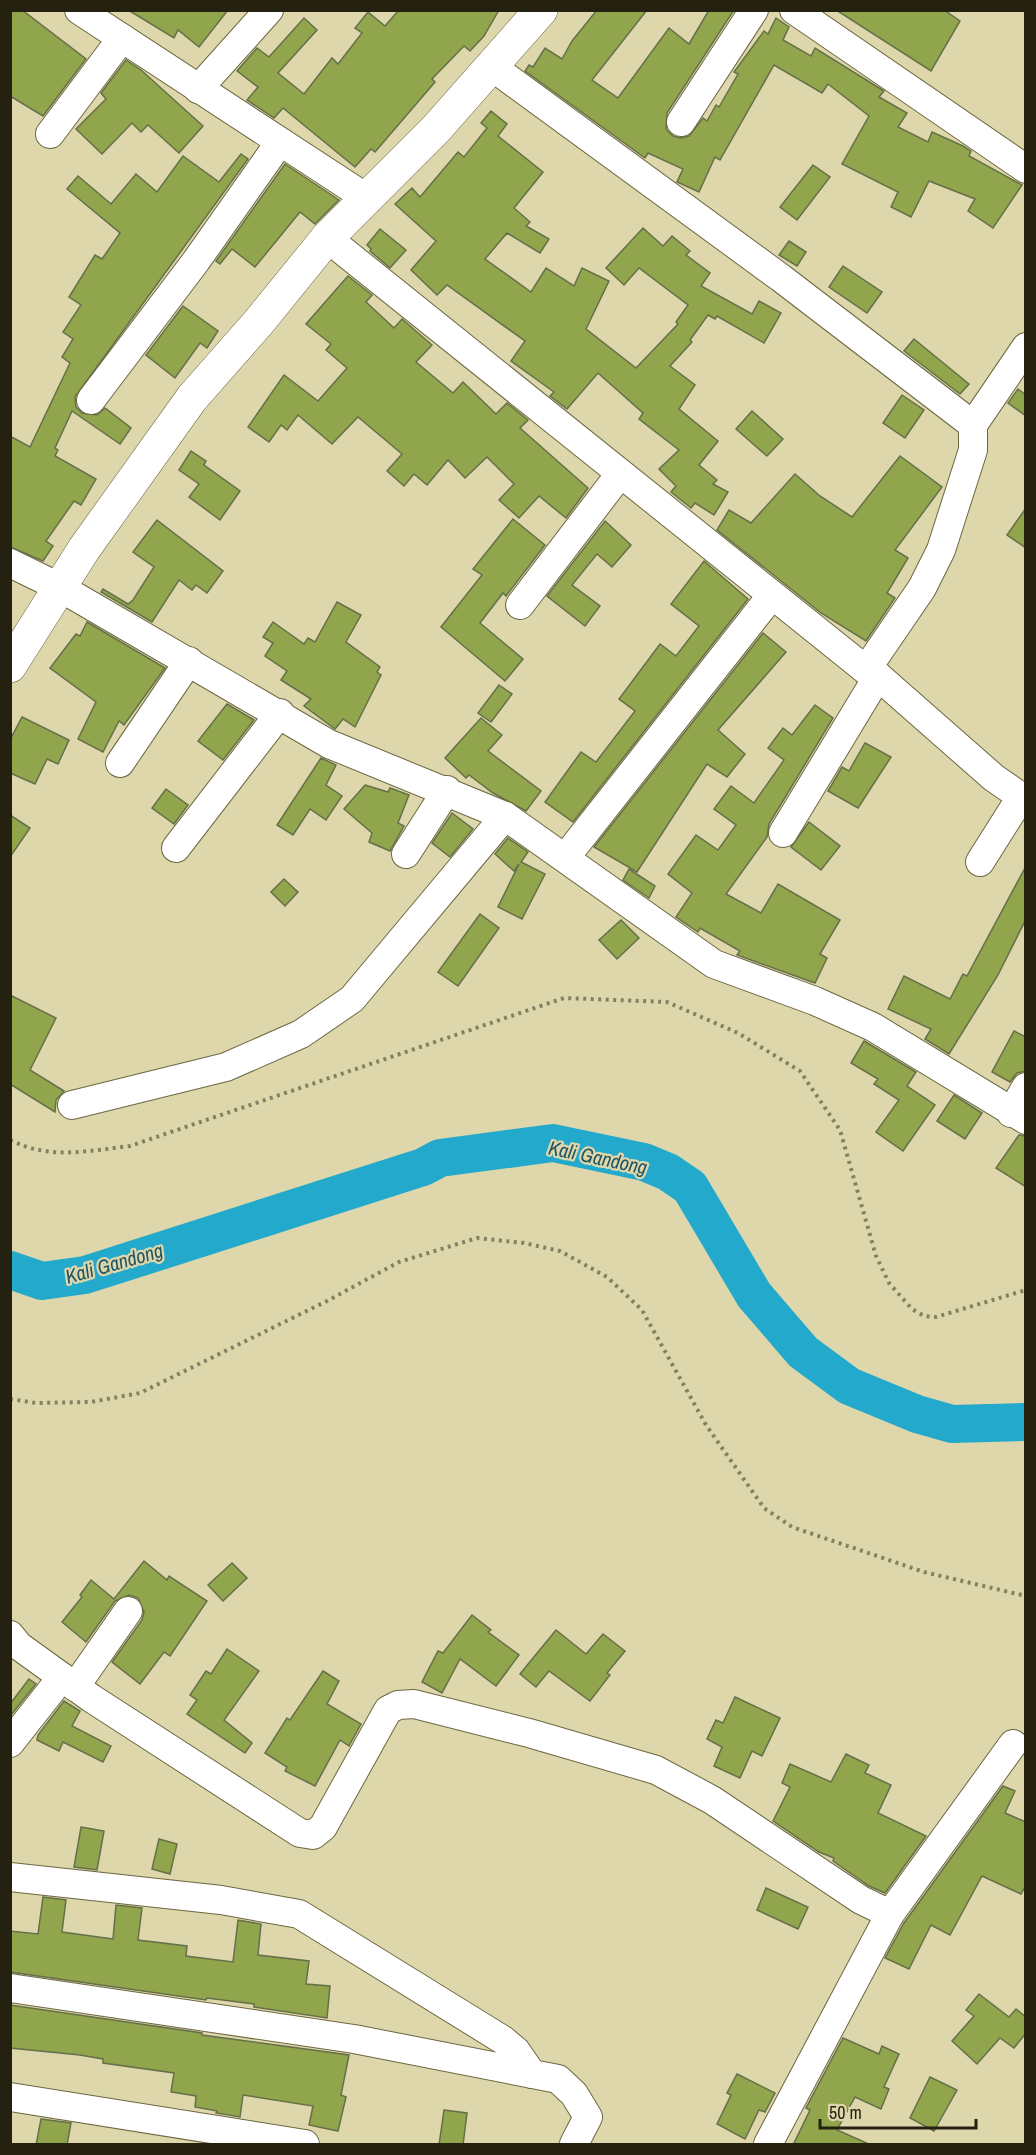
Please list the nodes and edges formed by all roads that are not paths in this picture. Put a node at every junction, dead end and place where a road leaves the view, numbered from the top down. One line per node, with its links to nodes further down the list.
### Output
1 (79, 10): 6 (street)
2 (269, 10): 8 (street)
3 (541, 10): 7 (main road)
4 (754, 10): 9 (street)
5 (794, 10): 12 (street)
6 (122, 39): 8 (street); 10 (street)
7 (491, 66): 13 (main road); 17 (street)
8 (198, 89): 11 (street)
9 (681, 122)
10 (50, 134)
11 (280, 142): 13 (street); 16 (street)
12 (1026, 169)
13 (365, 197): 14 (main road)
14 (327, 238): 18 (street); 20 (main road)
15 (1026, 346): 17 (street)
16 (91, 400)
17 (973, 425): 25 (street)
18 (620, 474): 21 (street); 22 (street)
19 (10, 563): 20 (street)
20 (59, 587): 23 (street); 24 (main road)
21 (772, 595): 25 (street); 34 (street)
22 (520, 605)
23 (189, 662): 26 (street); 27 (street)
24 (10, 666)
25 (872, 673): 29 (street); 31 (street)
26 (279, 713): 28 (street); 32 (street)
27 (120, 763)
28 (447, 790): 30 (street); 33 (street)
29 (1023, 798): 35 (street)
30 (505, 816): 34 (street); 37 (street)
31 (783, 833)
32 (176, 848)
33 (406, 854)
34 (565, 858): 38 (street)
35 (980, 862)
36 (1026, 1087): 38 (street)
37 (72, 1105)
38 (1018, 1117)
39 (128, 1611): 41 (street)
40 (10, 1635): 41 (street)
41 (69, 1682): 42 (street); 45 (street)
42 (10, 1743)
43 (1013, 1744): 45 (street)
44 (10, 1877): 47 (street)
45 (890, 1914): 51 (street)
46 (10, 1988): 47 (street)
47 (532, 2074): 50 (street)
48 (10, 2097): 49 (street)
49 (305, 2145)
50 (574, 2145)
51 (768, 2145)

